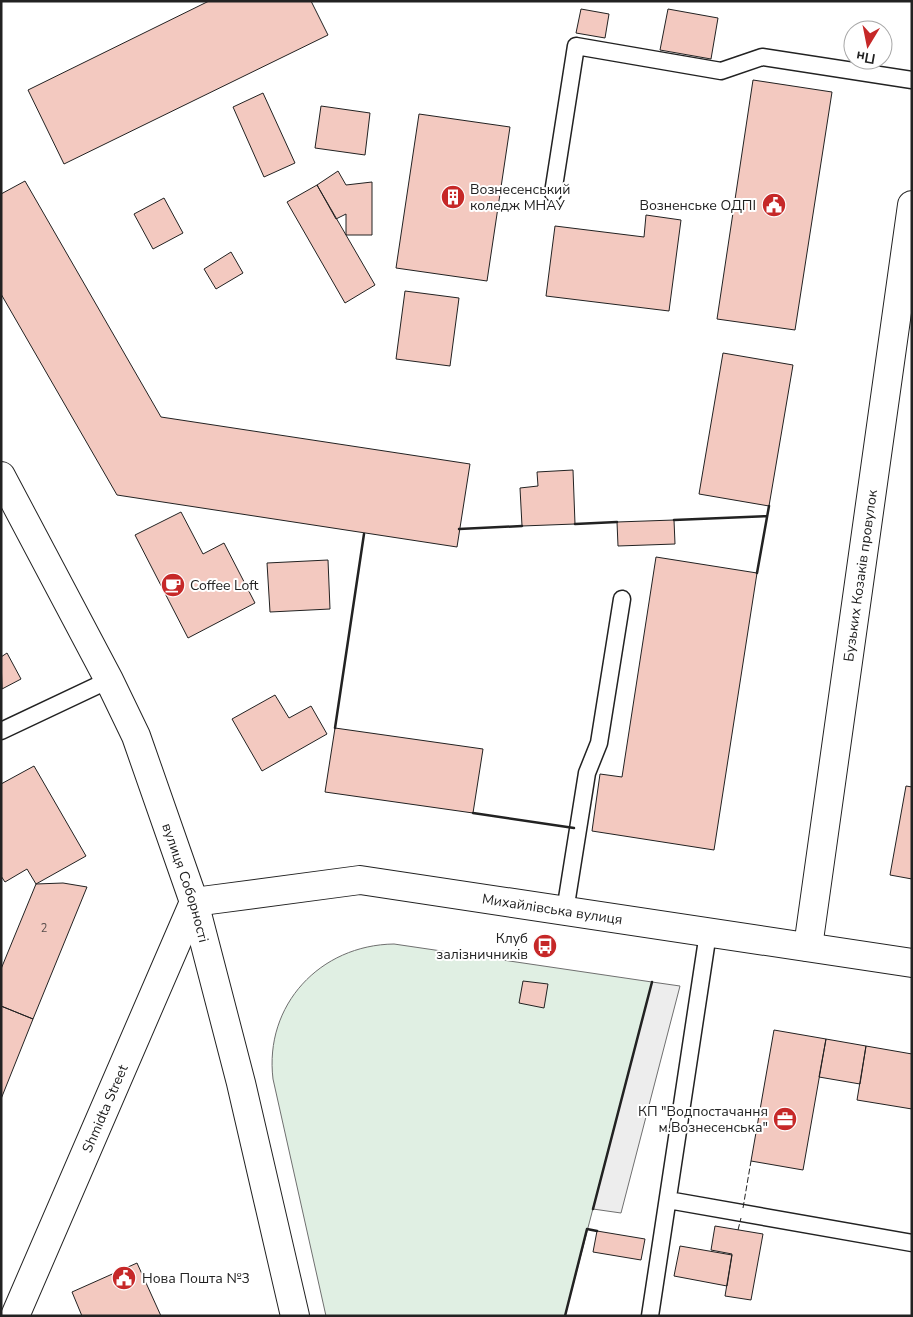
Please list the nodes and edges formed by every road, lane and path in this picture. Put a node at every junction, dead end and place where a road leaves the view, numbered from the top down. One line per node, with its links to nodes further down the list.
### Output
1 (912, 80): 2 (lane)
2 (553, 193)
3 (912, 205): 11 (main road, Бузьких Козаків провулок)
4 (1, 476): 6 (main road, вулиця Соборності)
5 (622, 599): 9 (lane)
6 (109, 680): 7 (lane); 8 (main road, вулиця Соборності)
7 (1, 731)
8 (194, 902): 9 (main road, Михайлівська вулиця); 15 (main road, Shmidta Street); 16 (main road, вулиця Соборності)
9 (565, 911): 10 (main road, Михайлівська вулиця)
10 (708, 933): 11 (main road, Михайлівська вулиця); 13 (lane)
11 (808, 947): 12 (main road, Михайлівська вулиця)
12 (912, 963)
13 (668, 1200): 14 (lane); 17 (lane)
14 (912, 1243)
15 (15, 1316)
16 (295, 1316)
17 (650, 1316)

